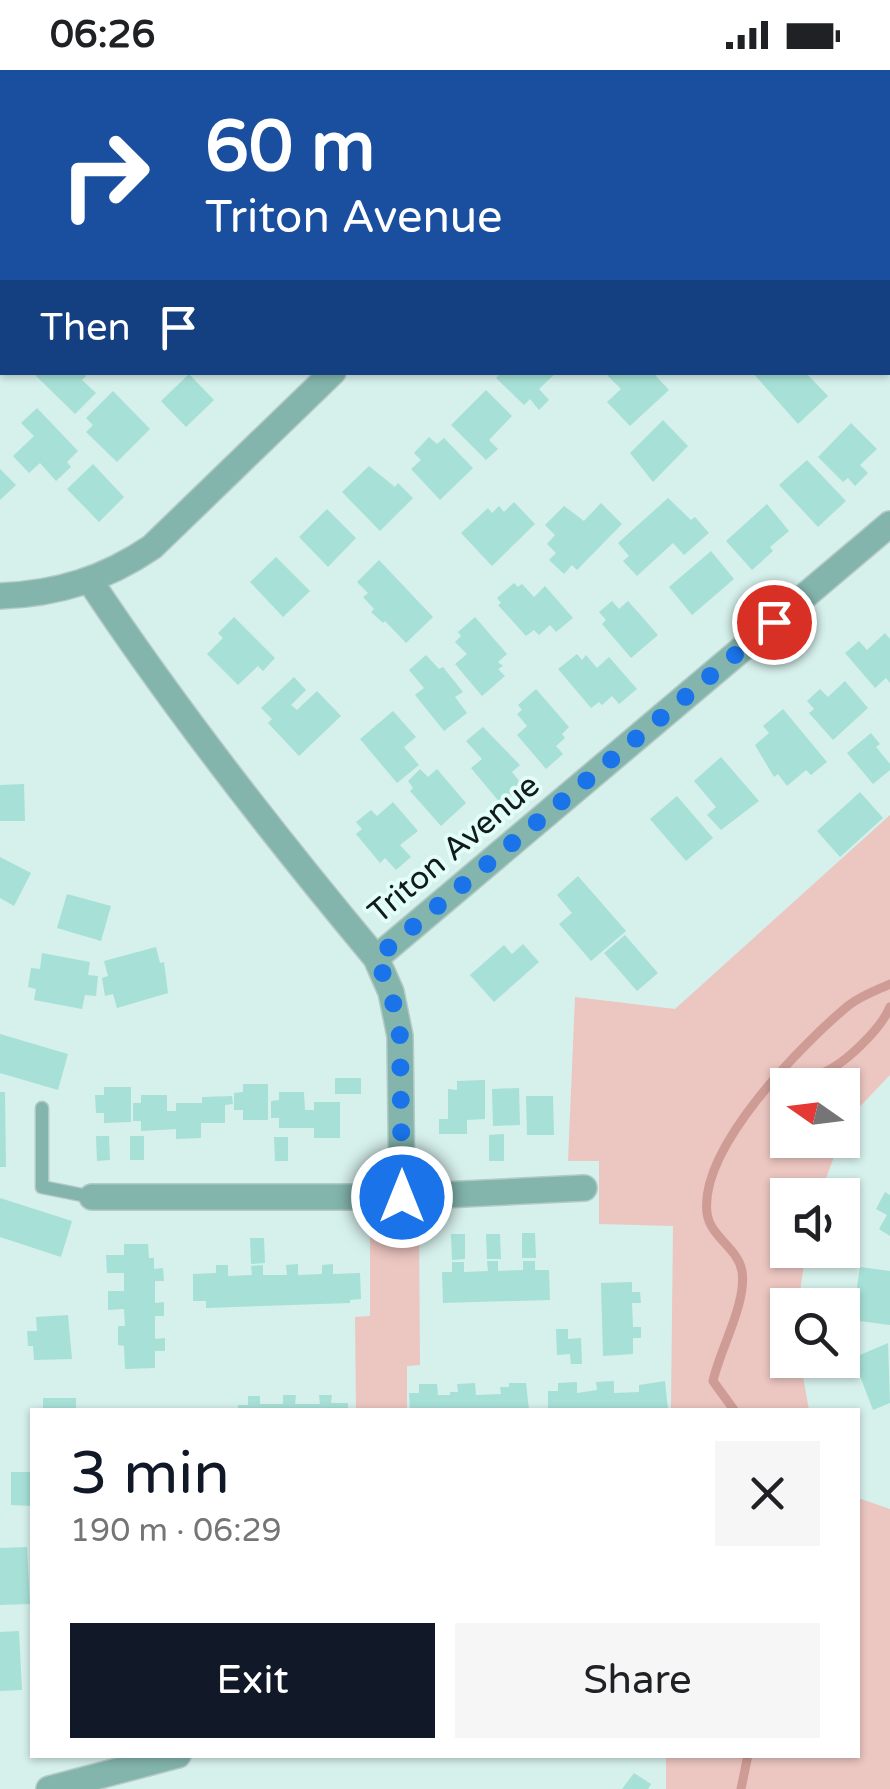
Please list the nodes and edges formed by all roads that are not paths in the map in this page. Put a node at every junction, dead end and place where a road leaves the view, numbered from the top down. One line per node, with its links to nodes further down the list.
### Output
1 (330, 375): 3 (street)
2 (890, 524): 5 (street, Triton Avenue)
3 (90, 581): 4 (street); 5 (street, Triton Avenue)
4 (0, 596)
5 (376, 958): 9 (street)
6 (42, 1108): 8 (lane)
7 (584, 1188): 9 (street)
8 (92, 1197): 9 (street)
9 (402, 1197)
10 (167, 1758): 11 (street)
11 (49, 1789)

